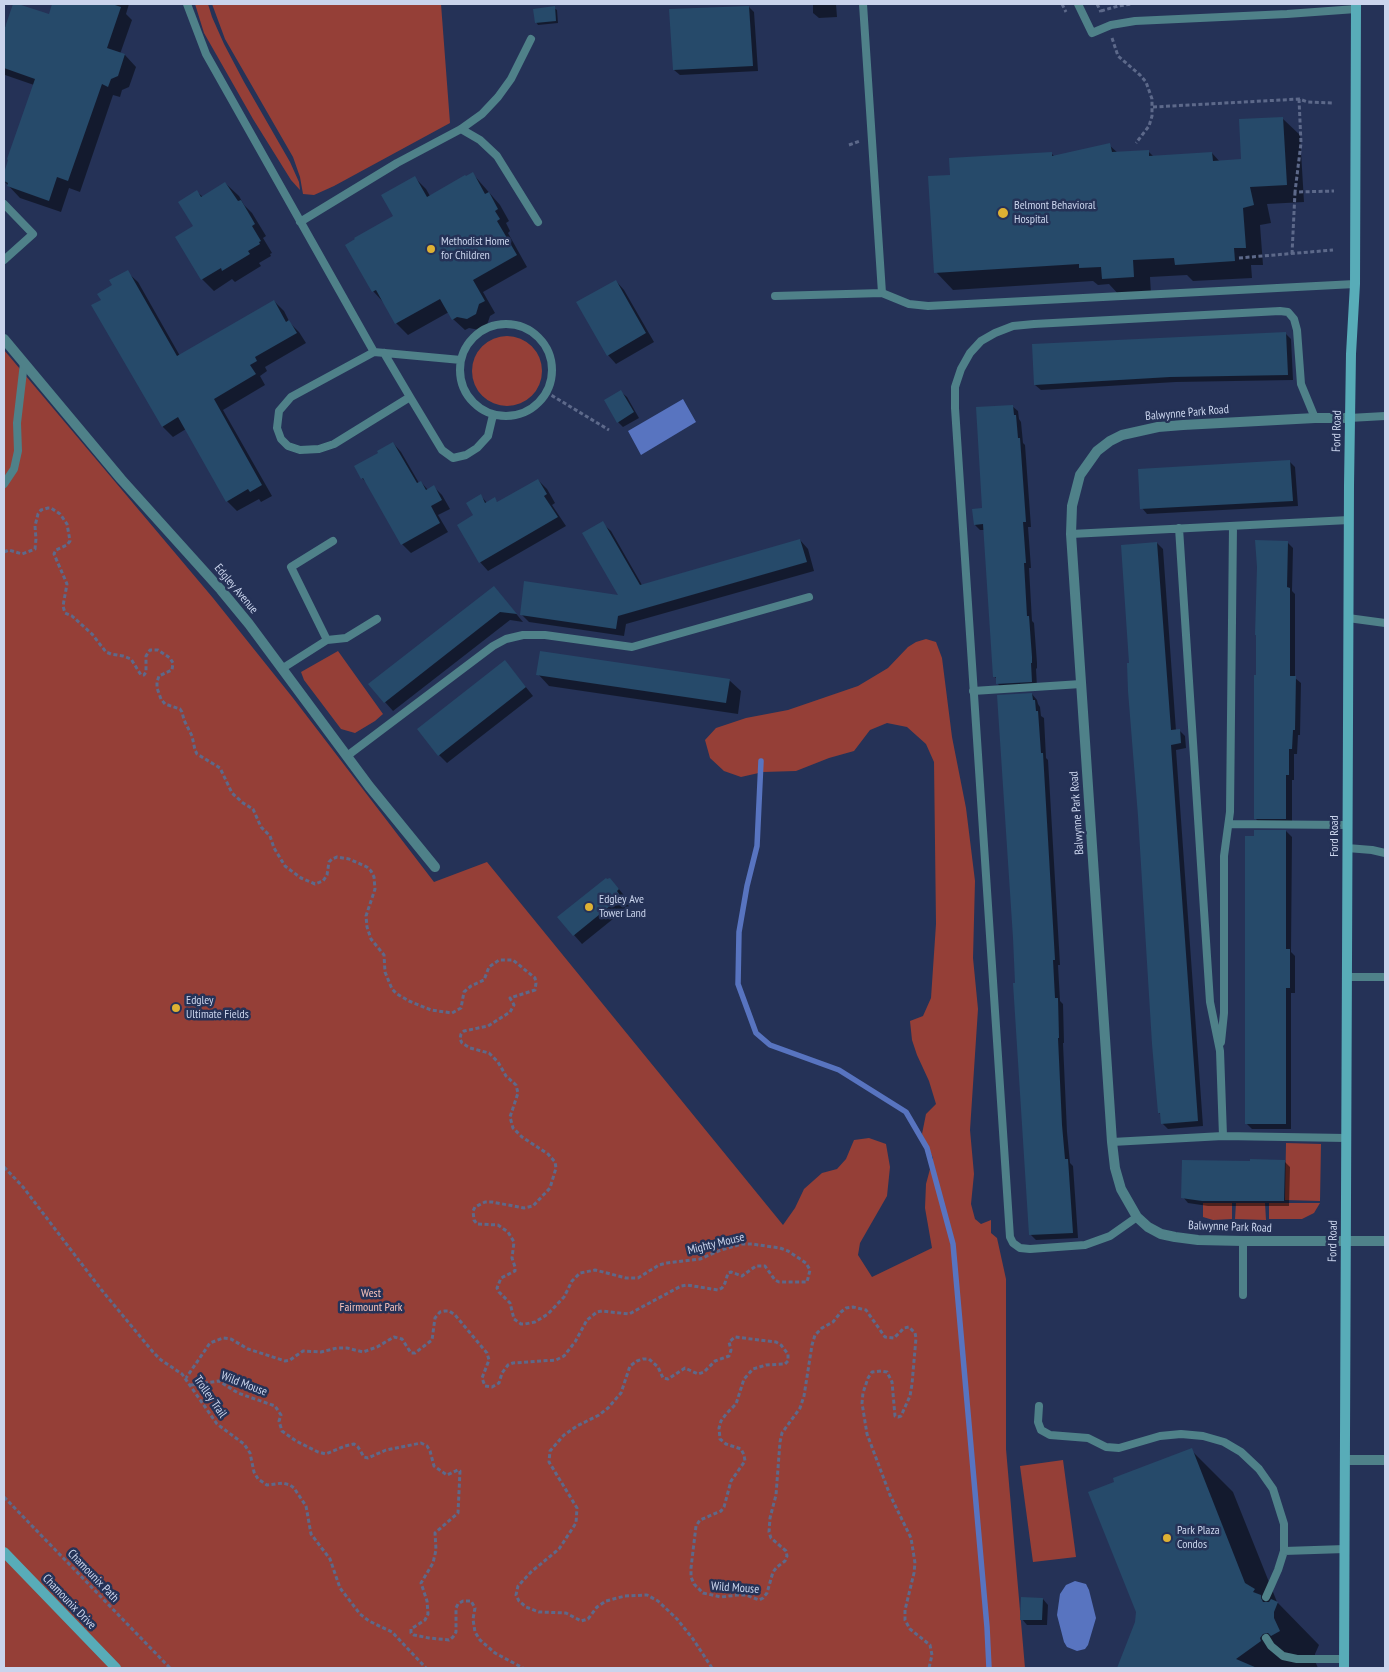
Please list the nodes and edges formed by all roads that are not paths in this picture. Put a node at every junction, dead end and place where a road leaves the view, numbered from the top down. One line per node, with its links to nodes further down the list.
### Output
1 (187, 4): 8 (lane)
2 (863, 4): 12 (lane)
3 (1078, 4): 4 (lane)
4 (1356, 6): 11 (main road, Ford Road)
5 (531, 39): 6 (lane)
6 (461, 129): 8 (lane); 9 (lane)
7 (4, 204): 10 (lane)
8 (300, 222): 15 (lane)
9 (538, 222)
10 (4, 260)
11 (1355, 284): 12 (lane); 23 (main road, Ford Road)
12 (882, 292): 13 (lane)
13 (775, 296)
14 (4, 339): 18 (street, Edgley Avenue)
15 (374, 352): 16 (lane); 19 (lane)
16 (384, 353): 17 (lane); 19 (lane)
17 (461, 360): 20 (lane); 20 (lane)
18 (24, 363): 24 (lane); 35 (street, Edgley Avenue)
19 (410, 397): 20 (lane)
20 (493, 414)
21 (1385, 416): 23 (lane)
22 (1314, 418): 23 (street, Balwynne Park Road); 28 (street, Balwynne Park Road); 37 (lane)
23 (1349, 418): 25 (main road, Ford Road)
24 (4, 484)
25 (1348, 520): 26 (lane); 31 (main road, Ford Road)
26 (1233, 526): 27 (lane); 39 (lane)
27 (1179, 528): 28 (lane); 46 (lane)
28 (1071, 534): 36 (street, Balwynne Park Road)
29 (333, 541): 34 (lane)
30 (809, 597): 38 (lane)
31 (1348, 618): 33 (lane); 40 (main road, Ford Road)
32 (377, 619): 34 (lane)
33 (1385, 623)
34 (327, 640): 35 (lane)
35 (283, 668): 38 (street, Edgley Avenue)
36 (1081, 684): 37 (lane); 49 (street, Balwynne Park Road)
37 (974, 691): 50 (lane)
38 (347, 756): 43 (street, Edgley Avenue)
39 (1229, 824): 40 (lane); 46 (lane)
40 (1347, 825): 41 (main road, Ford Road)
41 (1347, 848): 42 (lane); 44 (main road, Ford Road)
42 (1385, 853)
43 (435, 867)
44 (1347, 977): 45 (lane); 48 (main road, Ford Road)
45 (1385, 977)
46 (1220, 1051): 47 (lane)
47 (1223, 1136): 48 (lane); 49 (lane)
48 (1346, 1138): 51 (main road, Ford Road)
49 (1112, 1142): 50 (street, Balwynne Park Road)
50 (1137, 1217): 52 (street, Balwynne Park Road)
51 (1346, 1240): 52 (street, Balwynne Park Road); 53 (street, Balwynne Park Road); 56 (main road, Ford Road)
52 (1243, 1241): 54 (lane)
53 (1385, 1241)
54 (1243, 1295)
55 (1039, 1406): 59 (lane)
56 (1345, 1460): 57 (street); 58 (main road, Ford Road)
57 (1385, 1460)
58 (1345, 1550): 59 (lane); 63 (main road, Ford Road)
59 (1284, 1551): 61 (lane)
60 (4, 1552): 64 (main road, Chamounix Drive)
61 (1266, 1597)
62 (1266, 1638): 63 (lane)
63 (1344, 1664)
64 (116, 1668)

